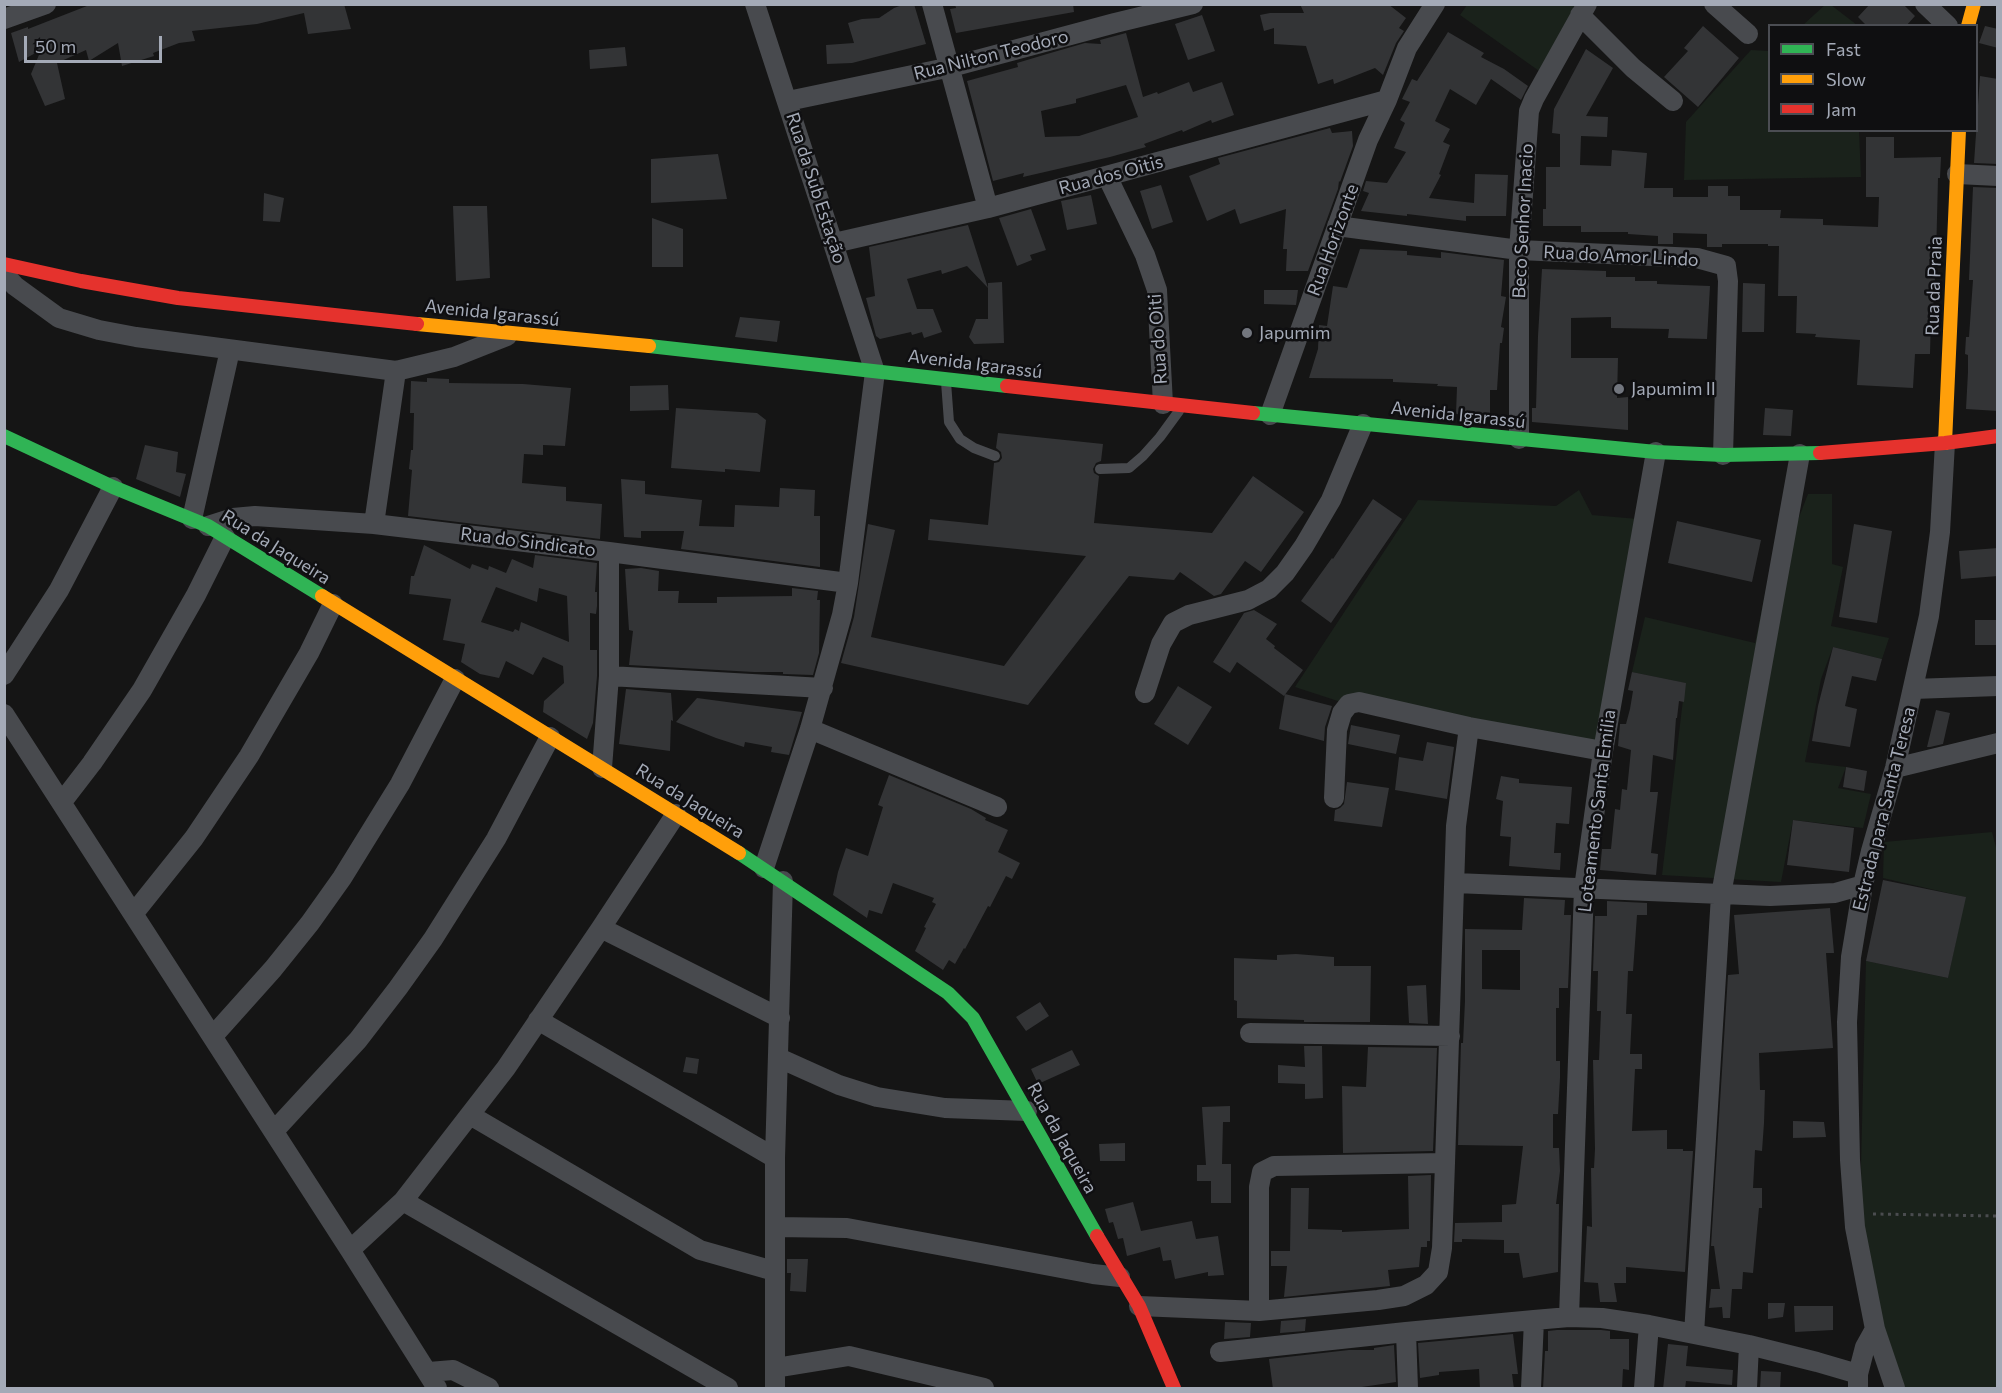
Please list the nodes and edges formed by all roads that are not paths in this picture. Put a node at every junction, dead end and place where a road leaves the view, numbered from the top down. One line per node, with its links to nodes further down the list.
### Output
1 (46, 4): 10 (street)
2 (755, 4): 16 (street, Rua da Sub Estação)
3 (932, 4): 14 (street)
4 (1193, 4): 14 (street, Rua Nilton Teodoro)
5 (1435, 4): 15 (street, Rua Horizonte)
6 (1714, 4): 13 (street)
7 (1925, 4): 11 (street)
8 (1974, 4): 12 (main road)
9 (1583, 10): 17 (street, Beco Senhor Inacio); 25 (street, Beco Senhor Inacio)
10 (4, 19)
11 (1946, 24)
12 (1969, 24)
13 (1748, 34)
14 (951, 67): 16 (street, Rua Nilton Teodoro); 22 (street)
15 (1387, 100): 20 (street, Rua dos Oitis); 23 (street, Rua Horizonte)
16 (788, 101): 24 (street, Rua da Sub Estação)
17 (1673, 101)
18 (1959, 132): 19 (main road, Rua da Praia)
19 (1957, 174): 21 (street); 40 (main road, Rua da Praia)
20 (1107, 176): 22 (street, Rua dos Oitis); 33 (street, Rua do Oiti)
21 (1998, 176)
22 (988, 208): 24 (street, Rua dos Oitis)
23 (1337, 226): 25 (street, Rua do Amor Lindo); 35 (street, Rua Horizonte)
24 (834, 243): 31 (street, Rua da Sub Estação)
25 (1519, 250): 39 (street, Beco Senhor Inacio); 43 (street, Rua do Amor Lindo)
26 (4, 264): 28 (main road, Avenida Igarassú)
27 (4, 274): 29 (street)
28 (515, 333): 30 (street); 31 (main road, Avenida Igarassú)
29 (230, 350): 30 (street); 47 (street)
30 (396, 371): 48 (street)
31 (875, 372): 32 (main road, Avenida Igarassú); 51 (street)
32 (945, 378): 33 (main road, Avenida Igarassú); 44 (lane)
33 (1163, 404): 34 (main road, Avenida Igarassú)
34 (1183, 405): 35 (main road, Avenida Igarassú); 45 (lane)
35 (1270, 415): 36 (main road, Avenida Igarassú)
36 (1363, 424): 39 (main road, Avenida Igarassú); 59 (street)
37 (4, 436): 46 (main road, Rua da Jaqueira)
38 (1998, 436): 40 (main road, Avenida Igarassú)
39 (1519, 439): 41 (main road, Avenida Igarassú)
40 (1946, 443): 42 (main road, Avenida Igarassú); 58 (street, Estrada para Santa Teresa)
41 (1656, 452): 43 (main road, Avenida Igarassú); 65 (street, Loteamento Santa Emilia)
42 (1800, 454): 43 (main road, Avenida Igarassú); 77 (street)
43 (1723, 455)
44 (995, 456)
45 (1100, 469)
46 (112, 487): 47 (main road, Rua da Jaqueira); 53 (street)
47 (200, 523): 48 (street, Rua do Sindicato); 49 (main road, Rua da Jaqueira)
48 (374, 524): 50 (street, Rua do Sindicato)
49 (225, 537): 52 (main road, Rua da Jaqueira); 69 (street)
50 (609, 552): 51 (street, Rua do Sindicato); 54 (street)
51 (848, 583): 57 (street)
52 (333, 604): 55 (main road, Rua da Jaqueira); 78 (street)
53 (4, 675)
54 (609, 676): 57 (street); 66 (street)
55 (455, 679): 63 (main road, Rua da Jaqueira); 83 (street)
56 (1998, 686): 58 (street)
57 (823, 688): 62 (street)
58 (1913, 689): 67 (street, Estrada para Santa Teresa)
59 (1145, 693)
60 (4, 714): 69 (street)
61 (1469, 727): 65 (street); 68 (street); 74 (street)
62 (810, 729): 70 (street); 72 (street)
63 (550, 737): 66 (main road, Rua da Jaqueira); 88 (street)
64 (1998, 743): 67 (street)
65 (1603, 751): 76 (street, Loteamento Santa Emilia)
66 (602, 768): 71 (main road, Rua da Jaqueira)
67 (1895, 768): 75 (street, Estrada para Santa Teresa)
68 (1334, 798)
69 (62, 802): 78 (street)
70 (997, 807)
71 (676, 813): 72 (main road, Rua da Jaqueira); 79 (street)
72 (764, 868): 73 (main road, Rua da Jaqueira)
73 (783, 881): 80 (street); 86 (main road, Rua da Jaqueira)
74 (1455, 883): 76 (street); 84 (street)
75 (1863, 885): 77 (street); 101 (street, Estrada para Santa Teresa)
76 (1584, 888): 77 (street); 98 (street, Loteamento Santa Emilia)
77 (1721, 895): 103 (street)
78 (134, 913): 83 (street)
79 (601, 928): 80 (street); 81 (street)
80 (780, 1018): 85 (street)
81 (538, 1020): 87 (street); 89 (street)
82 (1250, 1033): 84 (street)
83 (213, 1036): 88 (street)
84 (1450, 1036): 90 (street)
85 (779, 1058): 86 (street); 89 (street)
86 (1027, 1111): 95 (main road, Rua da Jaqueira)
87 (470, 1115): 91 (street); 94 (street)
88 (274, 1131): 93 (street)
89 (776, 1158): 92 (street)
90 (1445, 1163): 97 (street); 97 (street)
91 (403, 1201): 93 (street); 110 (street)
92 (775, 1227): 94 (street); 95 (street)
93 (350, 1250): 107 (street)
94 (774, 1271): 106 (street)
95 (1120, 1277): 96 (main road, Rua da Jaqueira)
96 (1139, 1306): 97 (street); 113 (main road, Rua da Jaqueira)
97 (1259, 1311)
98 (1569, 1317): 99 (street); 100 (street)
99 (1534, 1320): 102 (street); 115 (street)
100 (1649, 1325): 103 (street); 116 (street)
101 (1875, 1329): 108 (street); 118 (street, Estrada para Santa Teresa)
102 (1406, 1332): 105 (street); 114 (street)
103 (1694, 1334): 104 (street)
104 (1749, 1345): 108 (street); 117 (street)
105 (1220, 1352)
106 (776, 1368): 111 (street); 112 (street)
107 (433, 1380): 109 (street)
108 (1858, 1381)
109 (489, 1389)
110 (728, 1389)
111 (775, 1389)
112 (984, 1389)
113 (1174, 1389)
114 (1408, 1389)
115 (1531, 1389)
116 (1644, 1389)
117 (1747, 1389)
118 (1895, 1389)

